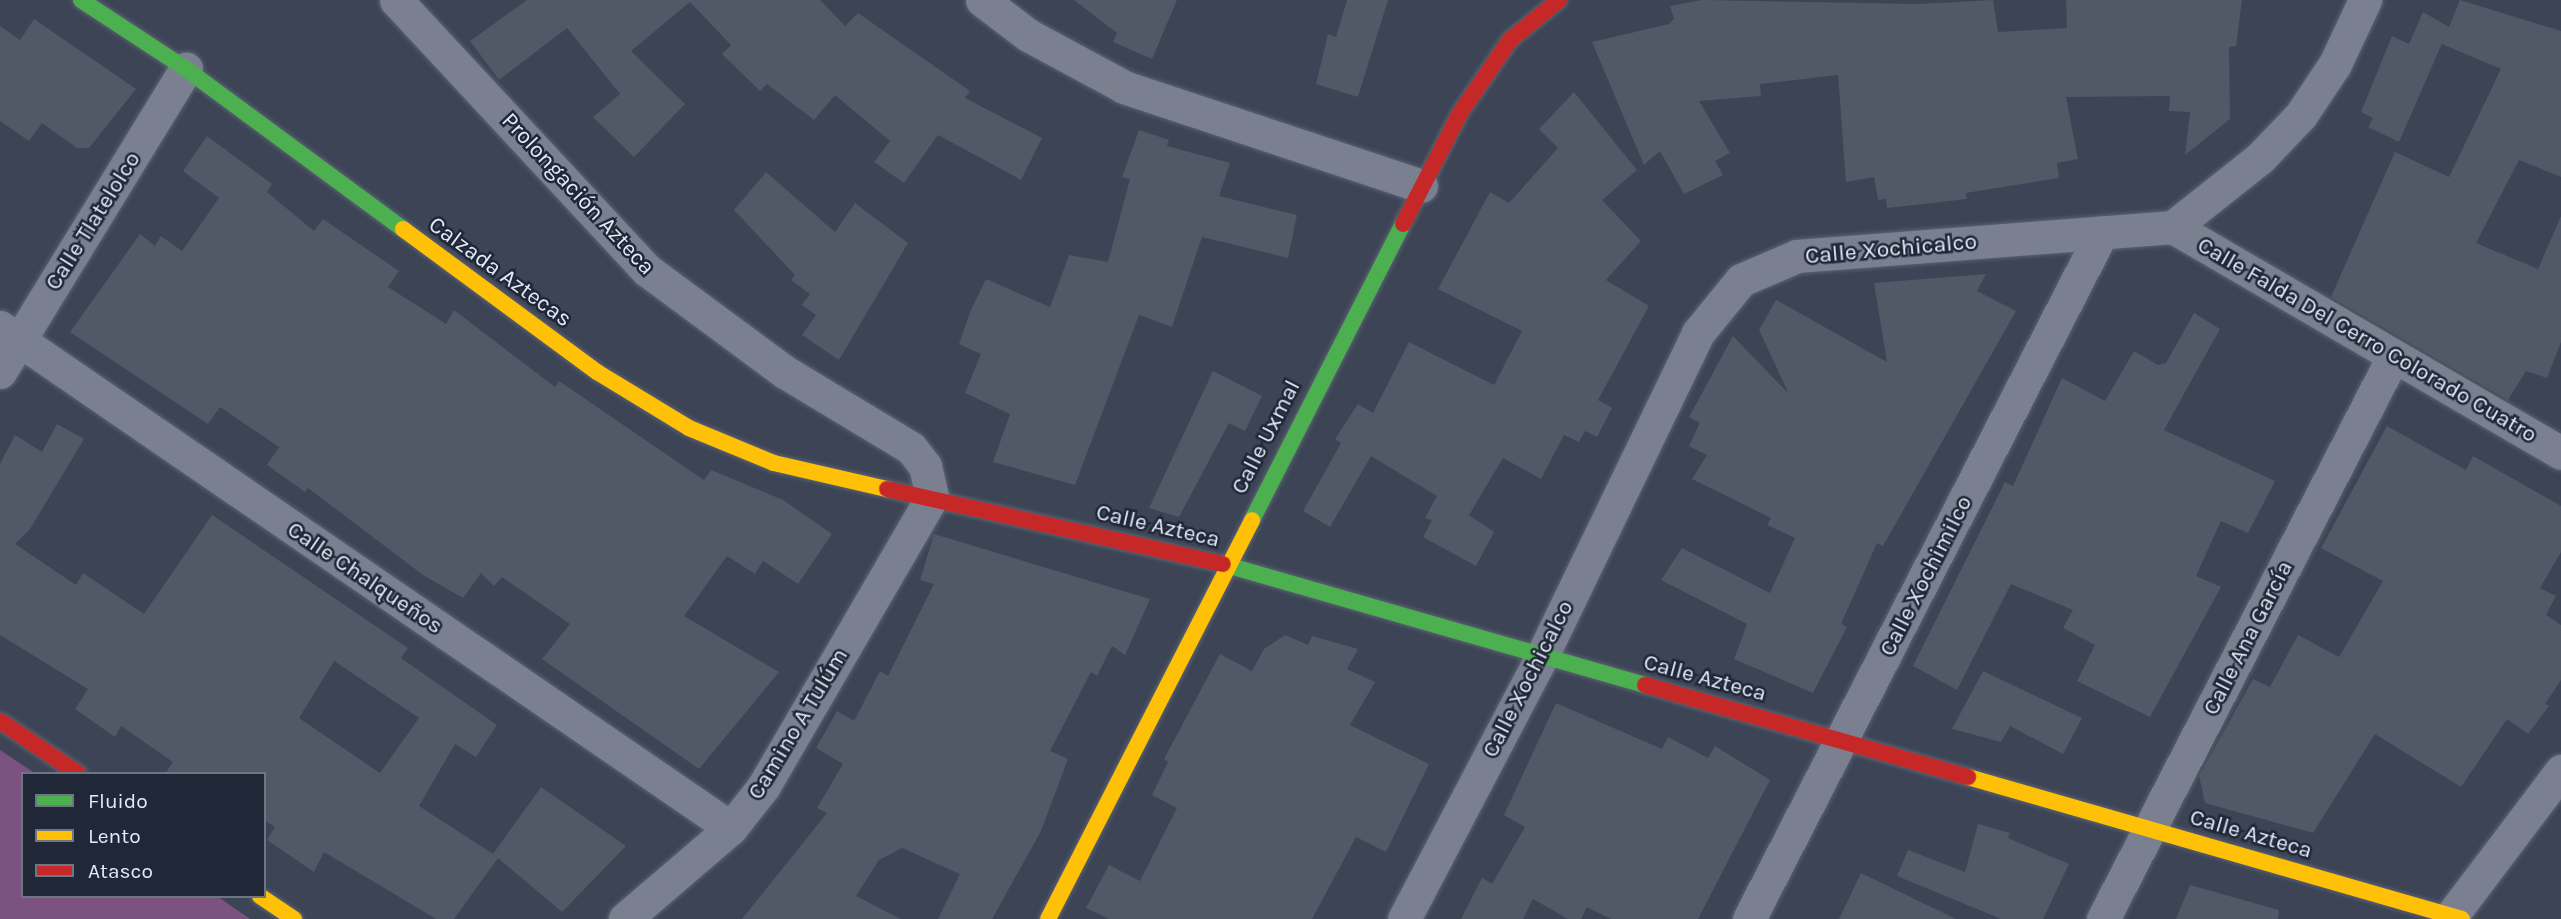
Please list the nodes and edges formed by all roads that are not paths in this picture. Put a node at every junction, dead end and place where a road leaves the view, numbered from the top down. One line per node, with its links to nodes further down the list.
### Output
1 (81, 0): 6 (street, Calzada Aztecas)
2 (396, 0): 14 (street, Prolongación Azteca)
3 (982, 0): 7 (street)
4 (1559, 0): 7 (street, Calle Uxmal)
5 (2365, 0): 8 (street)
6 (186, 69): 10 (street, Calle Tlatelolco); 14 (street, Calzada Aztecas)
7 (1421, 186): 15 (street, Calle Uxmal)
8 (2173, 227): 9 (street, Calle Xochicalco); 11 (street, Calle Falda Del Cerro Colorado Cuatro)
9 (2102, 232): 16 (street, Calle Xochicalco); 18 (street, Calle Xochimilco)
10 (10, 334): 12 (street, Calle Tlatelolco); 21 (street, Calle Chalqueños)
11 (2393, 357): 13 (street, Calle Falda Del Cerro Colorado Cuatro); 22 (street, Calle Ana García)
12 (0, 372)
13 (2561, 453)
14 (932, 497): 15 (street, Calle Azteca); 21 (street, Camino A Tulúm)
15 (1226, 565): 16 (street, Calle Azteca); 27 (street, Calle Uxmal)
16 (1542, 656): 18 (street, Calle Azteca); 28 (street, Calle Xochicalco)
17 (0, 721): 20 (street)
18 (1843, 739): 22 (street, Calle Azteca); 29 (street, Calle Xochimilco)
19 (2561, 771): 24 (street)
20 (76, 772)
21 (731, 828): 26 (street, Camino A Tulúm)
22 (2150, 828): 24 (street, Calle Azteca); 30 (street, Calle Ana García)
23 (263, 898): 25 (street)
24 (2454, 918)
25 (294, 919)
26 (625, 919)
27 (1048, 919)
28 (1404, 919)
29 (1749, 919)
30 (2103, 919)

